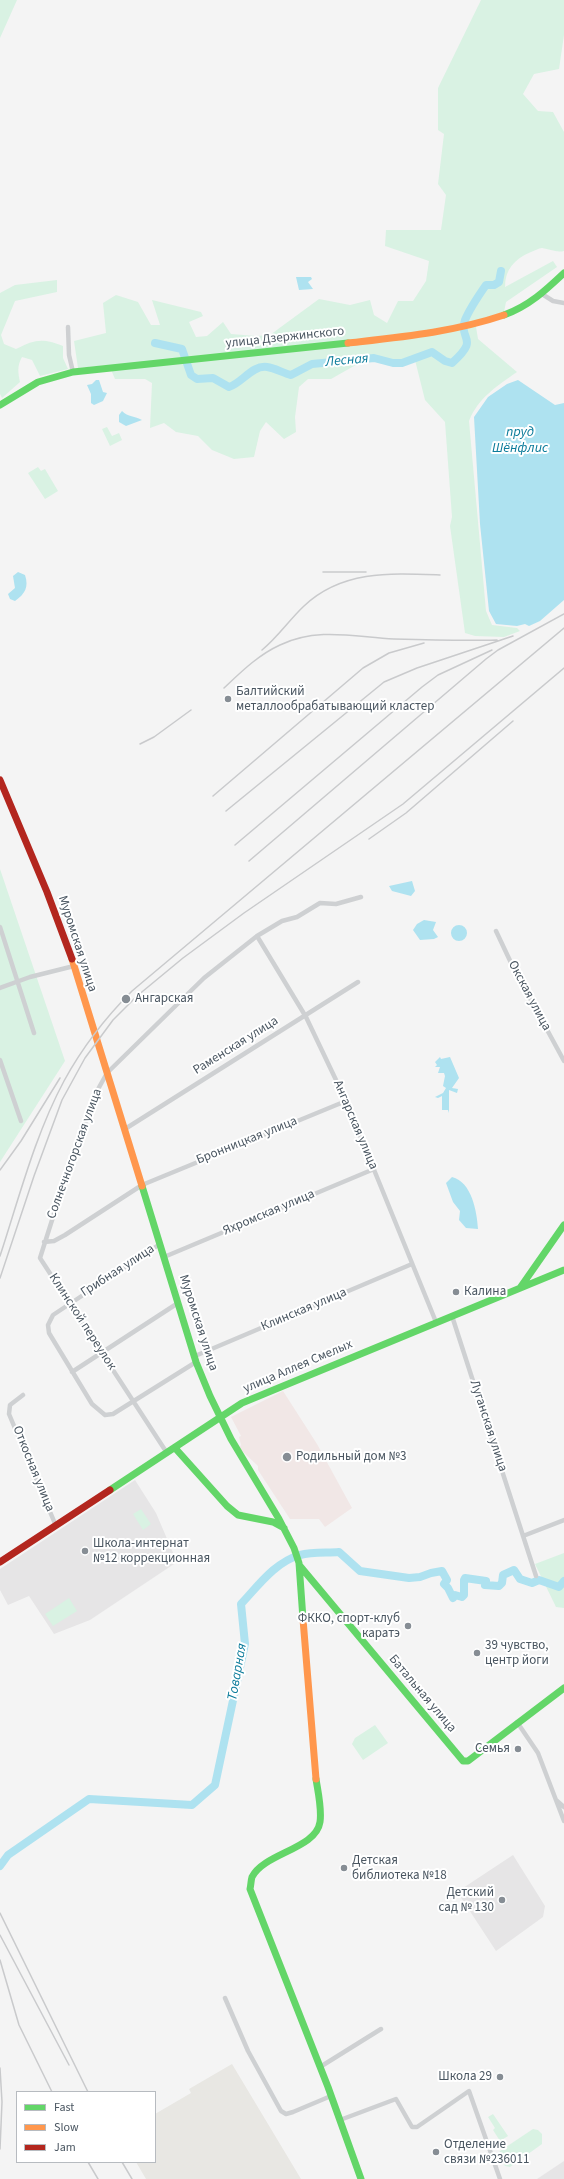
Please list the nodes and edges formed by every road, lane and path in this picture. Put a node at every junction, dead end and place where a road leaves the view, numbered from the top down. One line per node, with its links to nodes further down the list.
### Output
1 (564, 274): 2 (main road, улица Дзержинского)
2 (542, 294): 3 (street); 5 (main road, улица Дзержинского)
3 (564, 303)
4 (68, 327): 5 (street)
5 (73, 372): 6 (main road, улица Дзержинского)
6 (0, 405)
7 (0, 780): 12 (main road, Муромская улица)
8 (361, 897): 11 (street, Солнечногорская улица)
9 (0, 927): 13 (street)
10 (496, 931): 19 (street, Окская улица)
11 (257, 936): 16 (street, Ангарская улица); 20 (street, Солнечногорская улица)
12 (74, 966): 13 (street); 20 (main road, Муромская улица)
13 (18, 981): 15 (street); 17 (street)
14 (358, 982): 16 (street, Раменская улица)
15 (0, 988)
16 (306, 1017): 21 (street, Ангарская улица); 23 (street, Раменская улица)
17 (34, 1033)
18 (0, 1060): 22 (street)
19 (564, 1061)
20 (108, 1073): 23 (main road, Муромская улица); 27 (street, Солнечногорская улица)
21 (346, 1101): 24 (street, Ангарская улица); 25 (street, Бронницкая улица)
22 (21, 1121)
23 (125, 1129): 25 (main road)
24 (374, 1169): 29 (street, Яхромская улица); 30 (street, Ангарская улица)
25 (145, 1183): 27 (street); 28 (main road, Муромская улица)
26 (564, 1225): 32 (main road)
27 (44, 1242): 33 (street, Клинской переулок)
28 (160, 1244): 29 (main road, Муромская улица); 33 (street, Грибная улица)
29 (164, 1257): 34 (main road, Муромская улица)
30 (412, 1264): 36 (street, Ангарская улица); 38 (street, Клинская улица)
31 (564, 1270): 32 (main road, улица Аллея Смелых)
32 (520, 1288): 35 (main road, улица Аллея Смелых)
33 (69, 1302): 37 (street, Клинской переулок); 39 (street, Грибная улица)
34 (178, 1303): 37 (street); 38 (main road, Муромская улица)
35 (452, 1316): 36 (main road, улица Аллея Смелых); 50 (street, Луганская улица)
36 (436, 1322): 42 (main road, улица Аллея Смелых)
37 (102, 1353): 39 (street); 41 (street, Клинской переулок)
38 (196, 1359): 41 (street); 42 (main road, Муромская улица)
39 (72, 1372): 41 (street)
40 (23, 1395): 48 (street, Откосная улица)
41 (134, 1401): 44 (street, Клинской переулок)
42 (221, 1418): 43 (main road, улица Аллея Смелых); 45 (main road, Муромская улица)
43 (175, 1448): 44 (main road, улица Аллея Смелых); 47 (main road)
44 (167, 1453): 48 (main road, улица Аллея Смелых)
45 (276, 1514): 47 (main road); 49 (main road, Муромская улица)
46 (564, 1520): 50 (street)
47 (273, 1522): 49 (main road)
48 (56, 1526): 51 (main road, улица Аллея Смелых)
49 (285, 1528): 52 (main road, Муромская улица)
50 (523, 1536): 53 (street, Луганская улица)
51 (0, 1562)
52 (299, 1564): 54 (main road, Батальная улица); 55 (main road)
53 (536, 1576)
54 (314, 1582): 55 (main road); 57 (main road, Батальная улица)
55 (302, 1586): 63 (main road)
56 (564, 1688): 57 (main road)
57 (517, 1722): 58 (street)
58 (555, 1799): 59 (street); 60 (street)
59 (564, 1807)
60 (564, 1821)
61 (225, 1998): 64 (street)
62 (381, 2029): 63 (street)
63 (320, 2067): 64 (main road)
64 (331, 2096): 65 (main road)
65 (339, 2118): 66 (main road); 67 (street)
66 (360, 2179)
67 (500, 2179)

